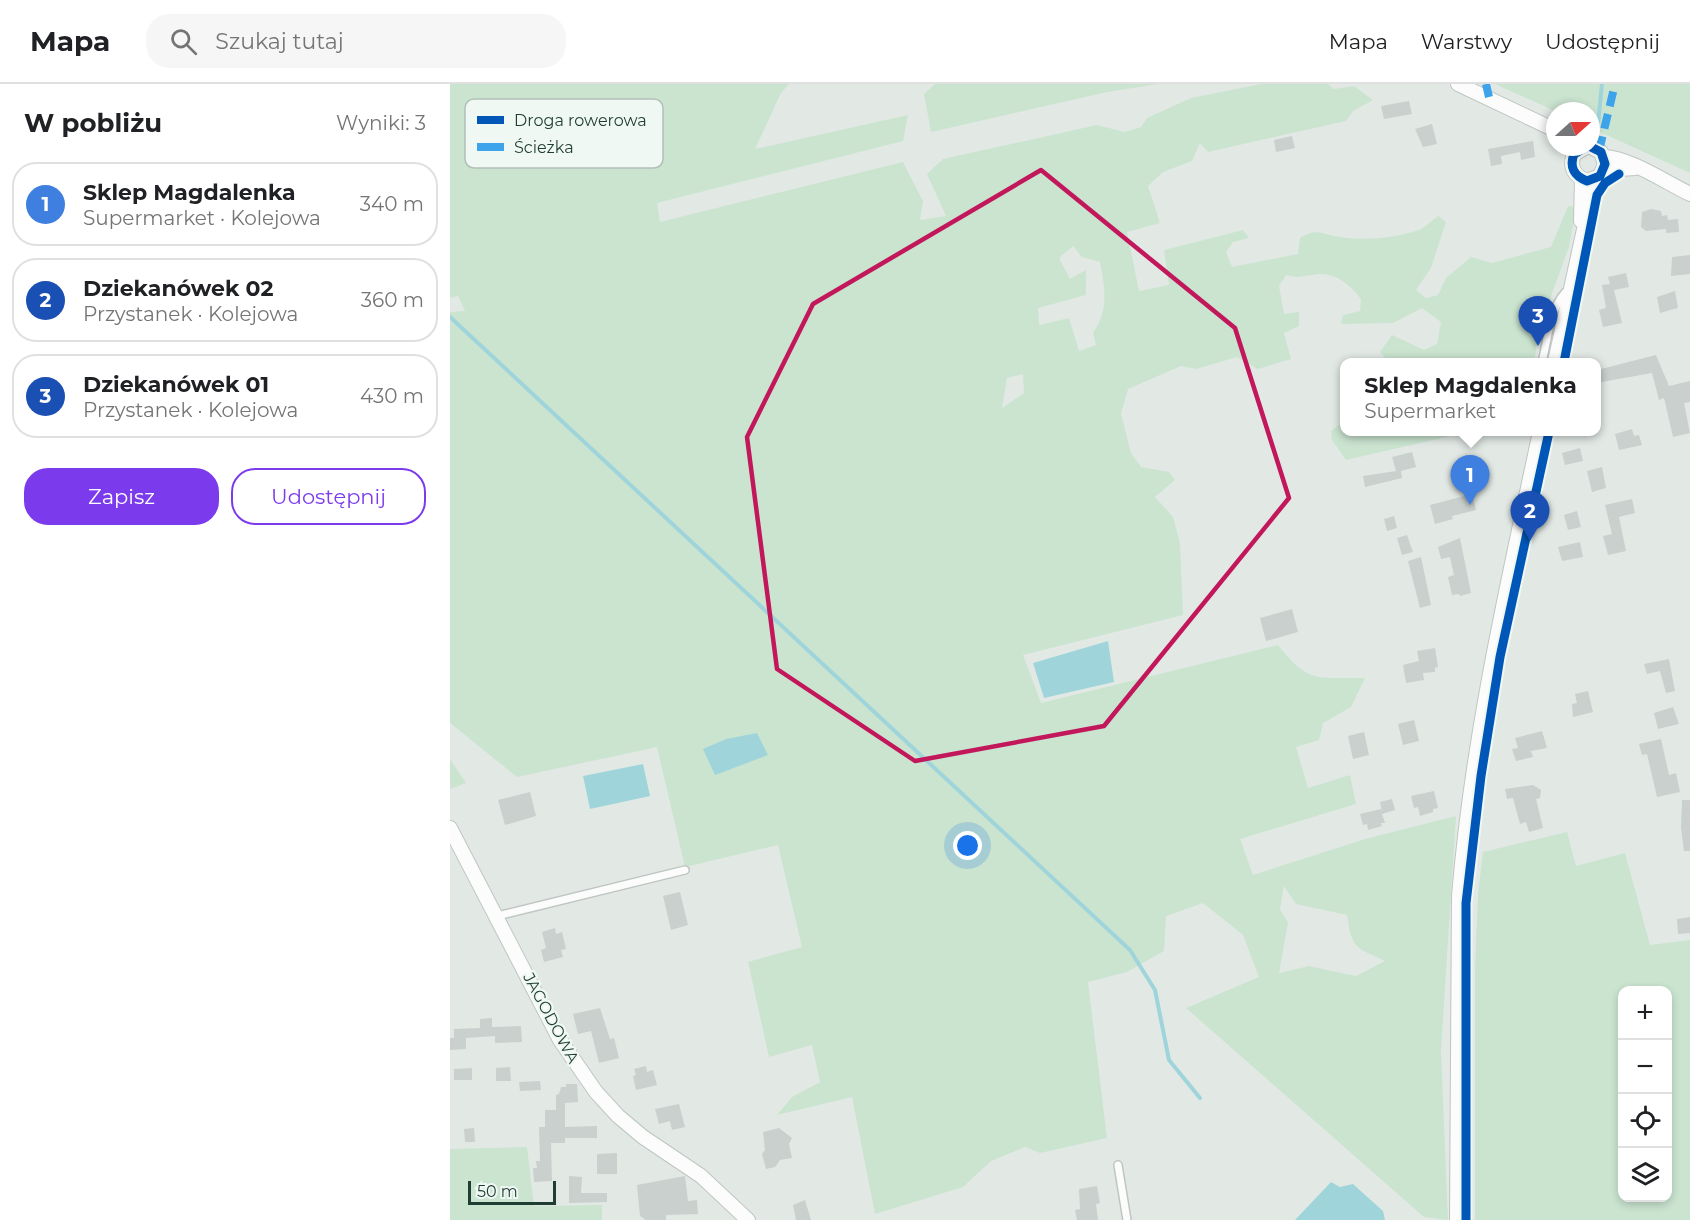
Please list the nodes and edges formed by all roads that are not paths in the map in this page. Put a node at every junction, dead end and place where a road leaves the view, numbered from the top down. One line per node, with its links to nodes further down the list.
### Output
1 (1458, 84): 2 (street)
2 (1546, 126)
3 (1575, 156): 5 (street)
4 (1593, 156): 5 (street)
5 (1596, 171): 6 (street); 7 (street)
6 (1690, 194)
7 (1570, 288): 8 (lane); 9 (street)
8 (1543, 358)
9 (1555, 358)
10 (1539, 436): 17 (street)
11 (450, 828): 13 (street, JAGODOWA)
12 (685, 870): 13 (lane)
13 (497, 916): 15 (street, JAGODOWA)
14 (1118, 1165): 16 (lane)
15 (748, 1220)
16 (1127, 1220)
17 (1457, 1220)

